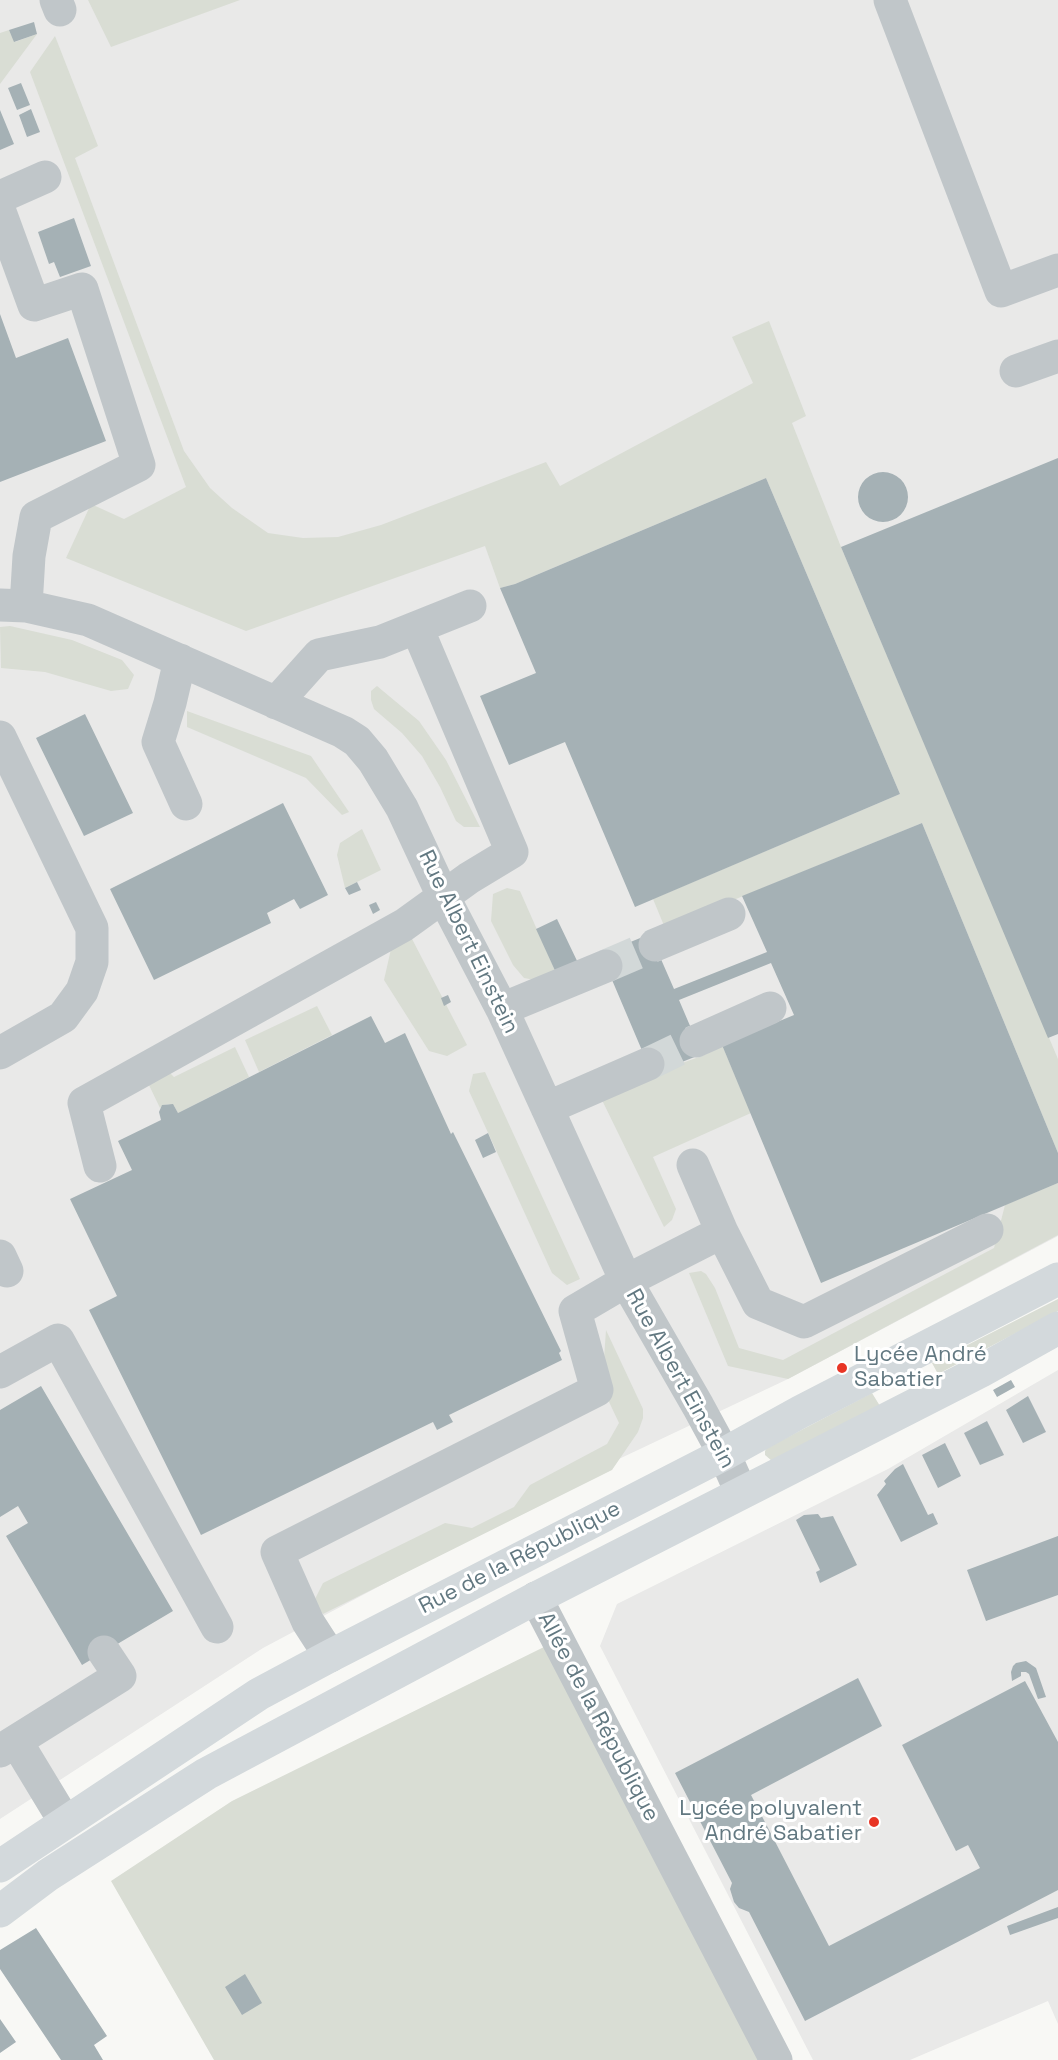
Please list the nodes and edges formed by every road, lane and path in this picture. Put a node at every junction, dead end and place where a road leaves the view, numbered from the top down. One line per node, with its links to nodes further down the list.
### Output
1 (890, 0): 5 (street)
2 (45, 177): 3 (street)
3 (0, 197)
4 (0, 212): 8 (street)
5 (1058, 270)
6 (1058, 356): 7 (street)
7 (1016, 371)
8 (13, 605): 11 (street, Rue Albert Einstein)
9 (470, 606): 10 (street)
10 (417, 628): 12 (street); 15 (street)
11 (180, 660): 12 (street, Rue Albert Einstein); 14 (street)
12 (276, 703): 15 (street, Rue Albert Einstein)
13 (0, 737): 22 (street)
14 (186, 804)
15 (443, 896): 20 (street, Rue Albert Einstein); 26 (street)
16 (729, 914): 17 (street)
17 (655, 945)
18 (606, 966): 20 (street)
19 (770, 1008): 21 (street)
20 (502, 1009): 24 (street, Rue Albert Einstein)
21 (696, 1041)
22 (0, 1053)
23 (648, 1064): 24 (street)
24 (548, 1108): 30 (street, Rue Albert Einstein)
25 (693, 1165): 28 (street)
26 (100, 1166)
27 (987, 1230): 28 (street)
28 (722, 1232): 30 (street)
29 (1058, 1279): 33 (main road, Rue de la République)
30 (626, 1281): 33 (street, Rue Albert Einstein); 38 (street)
31 (1058, 1328): 34 (main road, Rue de la République)
32 (0, 1372): 36 (street)
33 (724, 1454): 34 (street, Rue Albert Einstein); 38 (main road, Rue de la République)
34 (741, 1492): 35 (main road, Rue de la République)
35 (536, 1599): 42 (main road, Rue de la République); 43 (street, Allée de la République)
36 (217, 1627)
37 (104, 1652): 39 (street)
38 (330, 1656): 40 (main road, Rue de la République)
39 (8, 1746): 40 (street)
40 (65, 1822): 41 (main road, Rue de la République)
41 (0, 1866)
42 (0, 1911)
43 (776, 2060)

